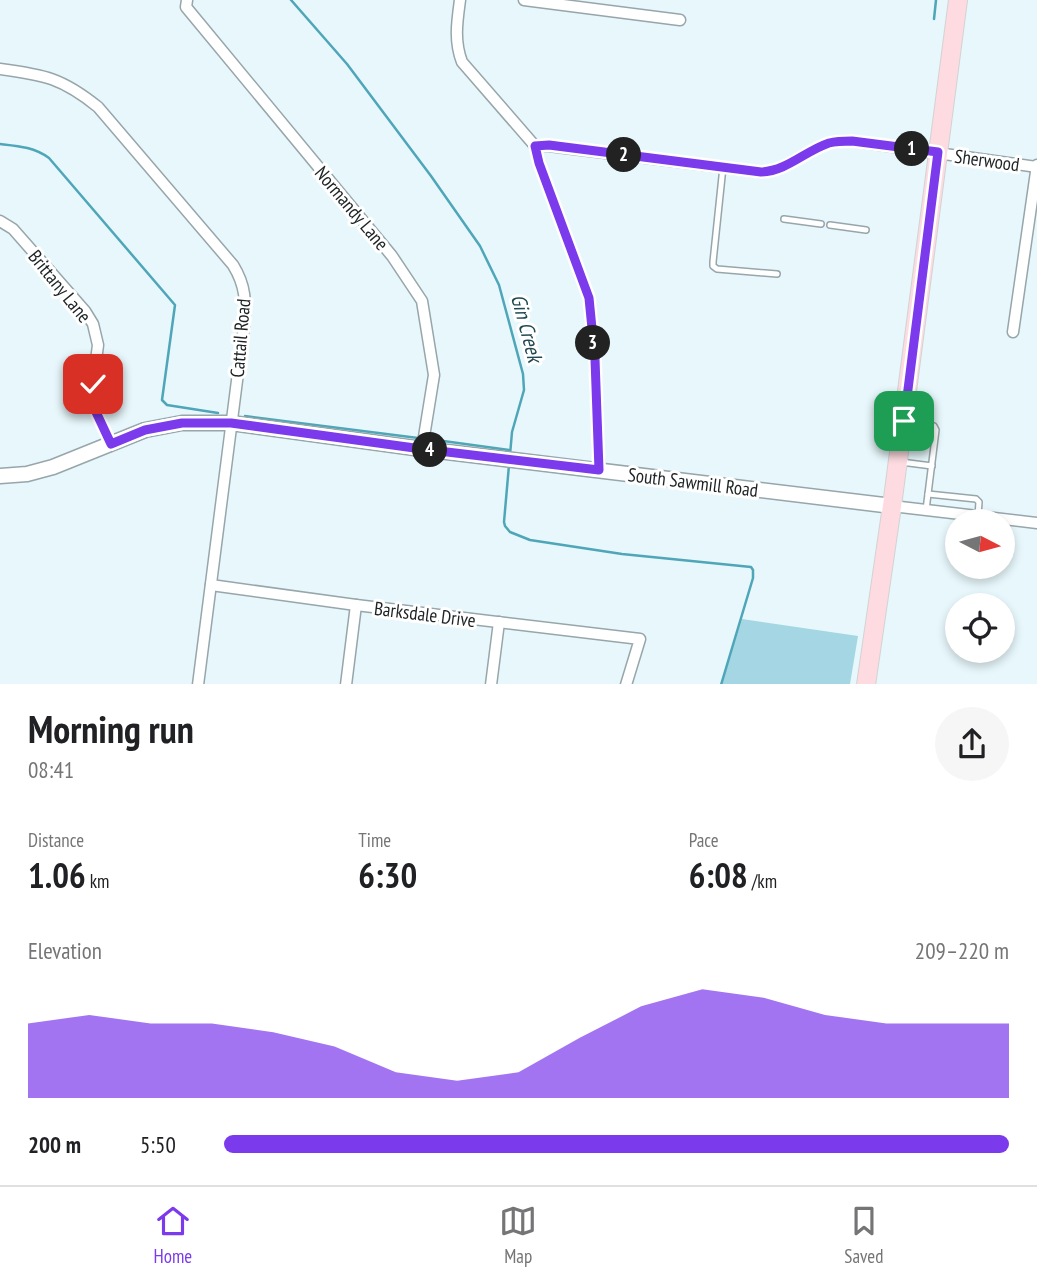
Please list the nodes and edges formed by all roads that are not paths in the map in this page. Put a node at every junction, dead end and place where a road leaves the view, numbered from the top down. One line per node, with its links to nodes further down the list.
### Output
1 (187, 0): 21 (street, Normandy Lane)
2 (460, 0): 7 (street)
3 (524, 0): 5 (street)
4 (958, 0): 8 (main road)
5 (680, 20)
6 (0, 69): 19 (street, Cattail Road)
7 (535, 146): 10 (street, Sherwood); 24 (street)
8 (938, 152): 9 (street, Sherwood); 10 (street, Sherwood); 18 (main road)
9 (1037, 166): 17 (street)
10 (723, 167): 16 (lane)
11 (784, 219): 13 (lane)
12 (0, 221): 20 (street, Brittany Lane)
13 (821, 224)
14 (830, 225): 15 (lane)
15 (866, 230)
16 (777, 274)
17 (1013, 331)
18 (903, 422): 22 (main road); 23 (lane)
19 (231, 423): 20 (street, South Sawmill Road); 21 (street, South Sawmill Road); 33 (street, Cattail Road)
20 (111, 444): 25 (street, South Sawmill Road)
21 (422, 449): 24 (street, South Sawmill Road)
22 (898, 462): 23 (lane); 27 (main road)
23 (932, 466): 26 (lane)
24 (599, 470): 27 (street, South Sawmill Road)
25 (0, 476)
26 (928, 494): 28 (lane); 29 (lane)
27 (892, 506): 29 (street); 40 (main road)
28 (978, 509)
29 (926, 510): 30 (street)
30 (945, 512)
31 (1015, 520): 32 (street)
32 (1037, 523)
33 (211, 585): 34 (street, Barksdale Drive); 36 (street, Cattail Road)
34 (356, 605): 35 (street, Barksdale Drive); 37 (street)
35 (499, 622): 38 (street); 39 (street, Barksdale Drive)
36 (198, 684)
37 (346, 684)
38 (491, 684)
39 (625, 684)
40 (866, 684)

